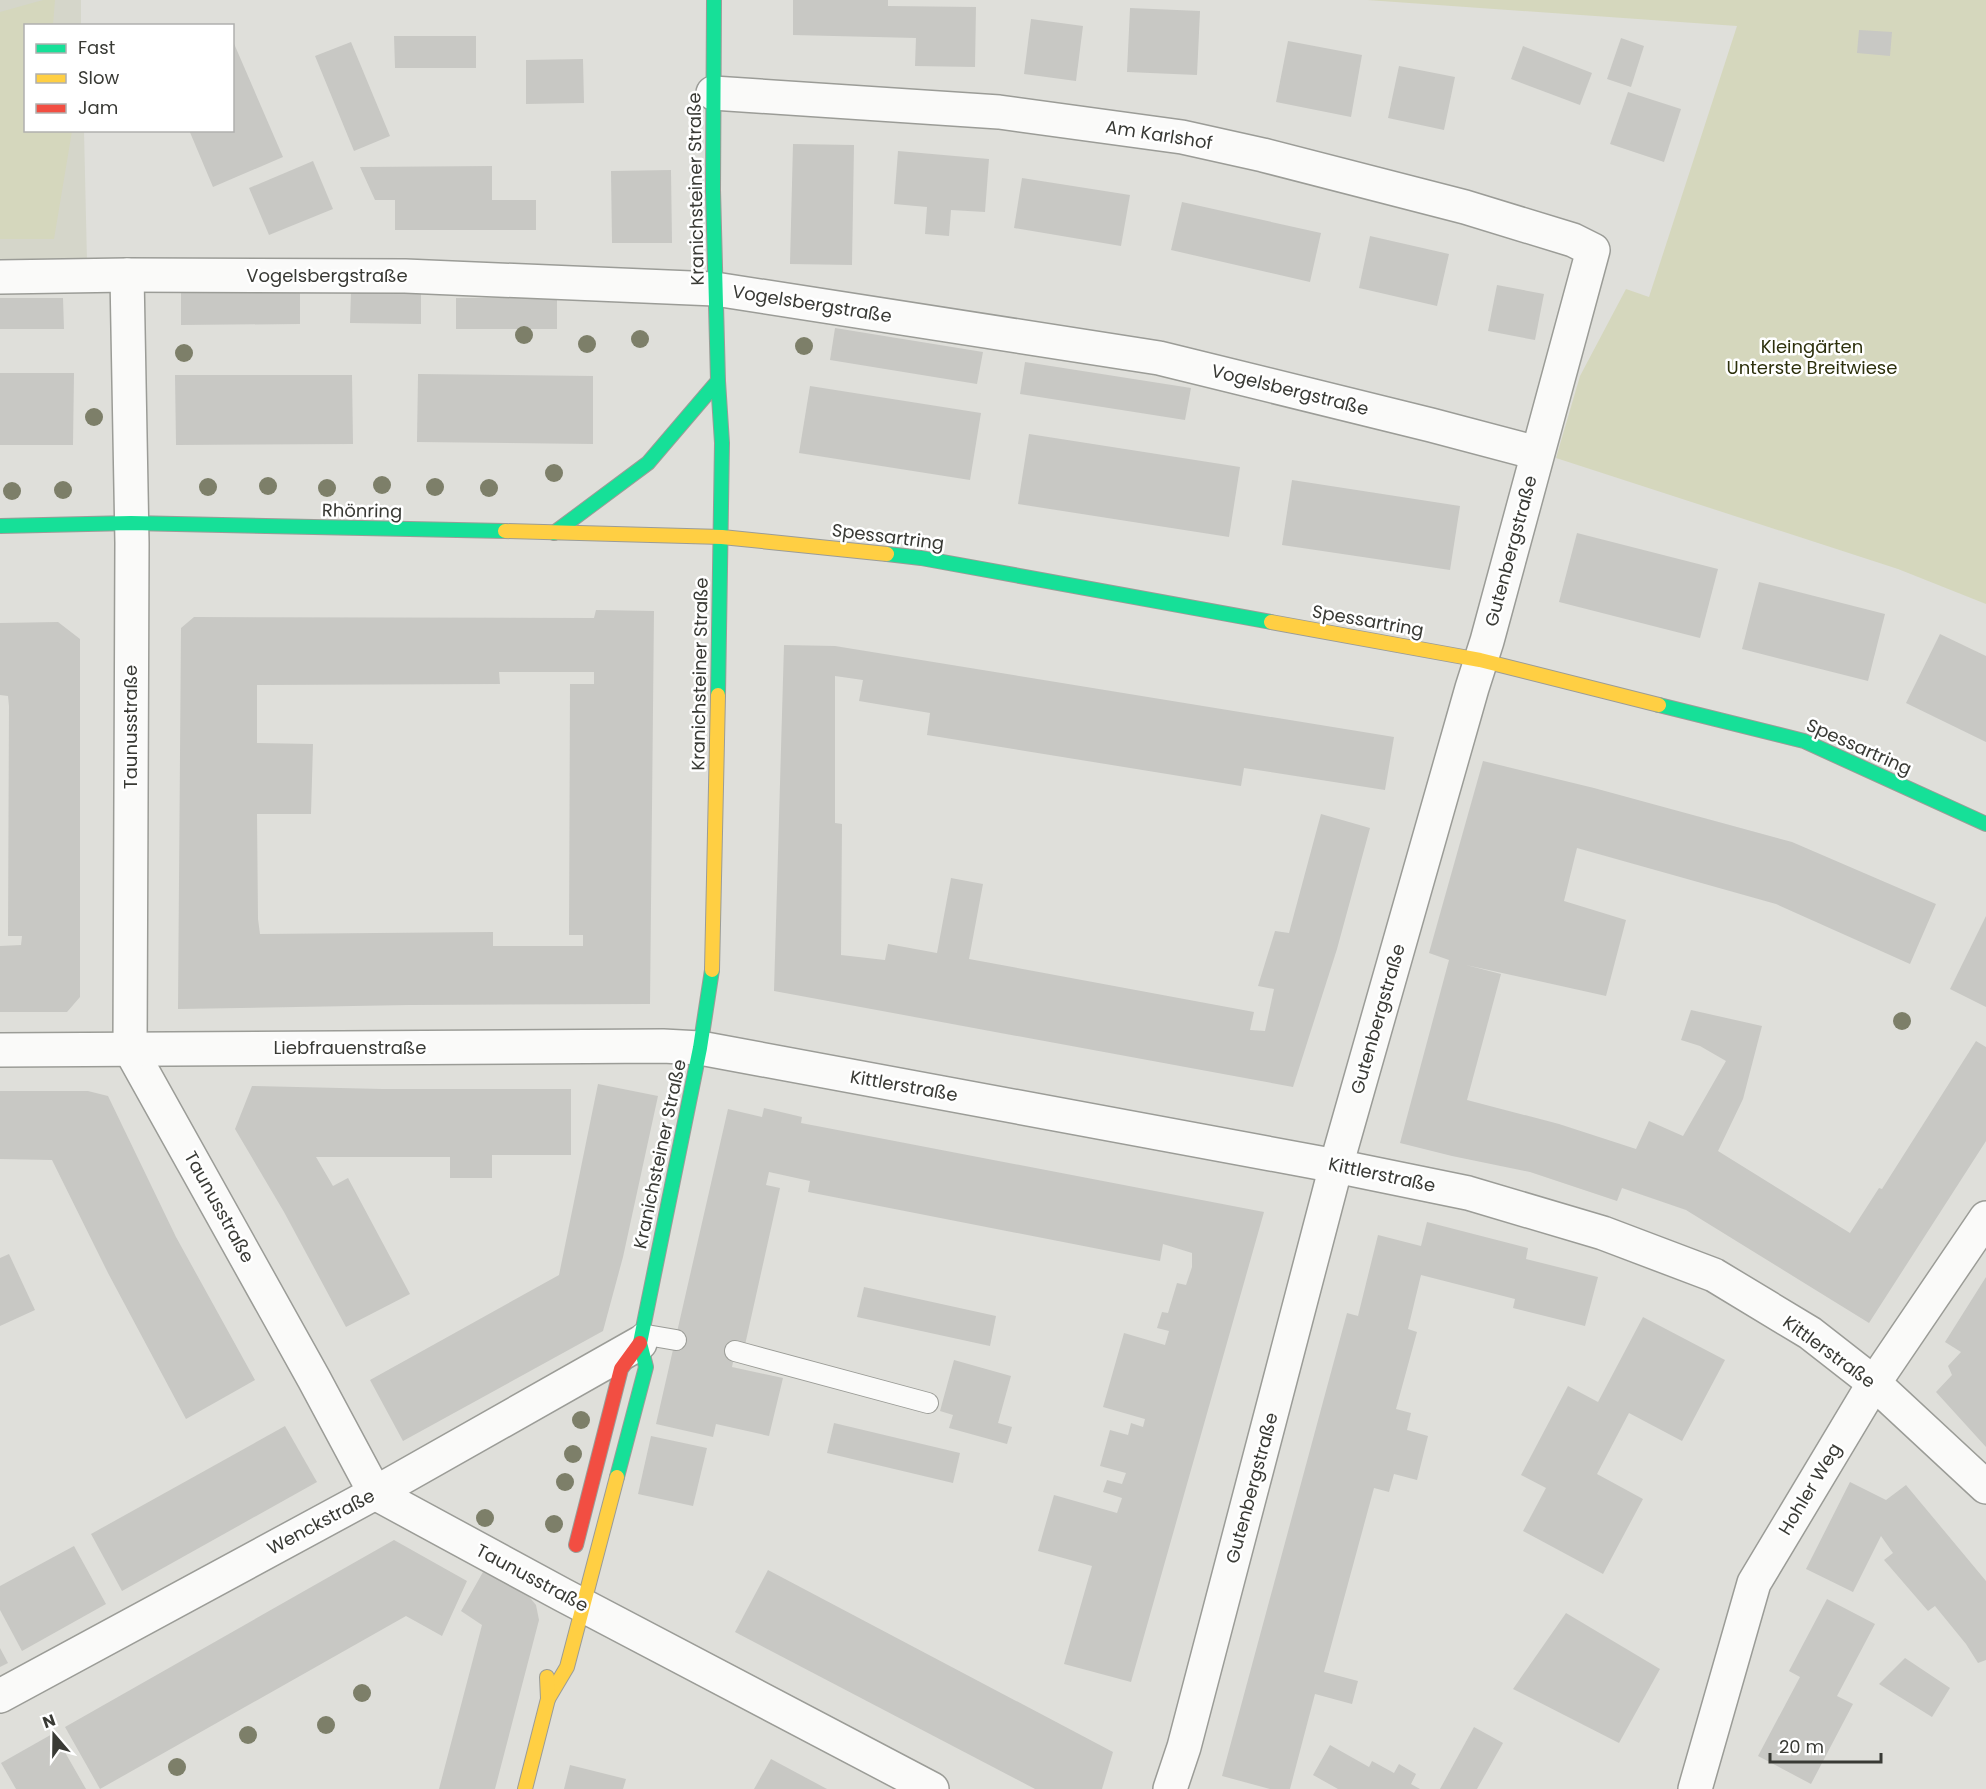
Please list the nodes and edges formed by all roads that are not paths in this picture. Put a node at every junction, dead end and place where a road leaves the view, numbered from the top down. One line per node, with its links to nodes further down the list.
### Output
1 (714, 0): 2 (main road, Kranichsteiner Straße)
2 (712, 93): 3 (street, Am Karlshof); 6 (main road, Kranichsteiner Straße)
3 (1593, 250): 8 (street, Gutenbergstraße)
4 (127, 275): 5 (street, Vogelsbergstraße); 6 (street, Vogelsbergstraße); 9 (street, Taunusstraße)
5 (0, 277)
6 (715, 289): 7 (main road, Kranichsteiner Straße); 8 (street, Vogelsbergstraße)
7 (718, 381): 11 (main road); 12 (main road, Kranichsteiner Straße)
8 (1537, 453): 13 (street, Gutenbergstraße)
9 (131, 523): 10 (main road, Rhönring); 11 (main road, Rhönring); 16 (street, Taunusstraße)
10 (0, 526)
11 (554, 533): 12 (main road, Rhönring)
12 (722, 537): 13 (main road, Spessartring); 15 (main road, Kranichsteiner Straße)
13 (1480, 660): 14 (main road, Spessartring); 18 (street, Gutenbergstraße)
14 (1986, 824)
15 (700, 1048): 16 (street, Liebfrauenstraße); 18 (street, Kittlerstraße); 20 (main road, Kranichsteiner Straße)
16 (130, 1049): 17 (street, Liebfrauenstraße); 26 (street, Taunusstraße)
17 (0, 1050)
18 (1336, 1166): 23 (street, Kittlerstraße); 34 (street, Gutenbergstraße)
19 (1986, 1218): 23 (street, Hohler Weg)
20 (640, 1339): 21 (lane); 26 (street, Wenckstraße); 27 (main road, Kranichsteiner Straße); 28 (main road, Kranichsteiner Straße)
21 (676, 1340)
22 (735, 1351): 24 (lane)
23 (1874, 1383): 25 (street, Kittlerstraße); 35 (street, Hohler Weg)
24 (928, 1403)
25 (1986, 1487)
26 (375, 1493): 28 (street, Taunusstraße); 30 (street, Wenckstraße)
27 (574, 1554)
28 (568, 1598): 31 (main road, Kranichsteiner Straße); 33 (street, Taunusstraße)
29 (547, 1668): 31 (main road, Kranichsteiner Straße)
30 (0, 1696)
31 (548, 1699): 32 (main road, Kranichsteiner Straße)
32 (525, 1789)
33 (932, 1789)
34 (1170, 1789)
35 (1695, 1789)

